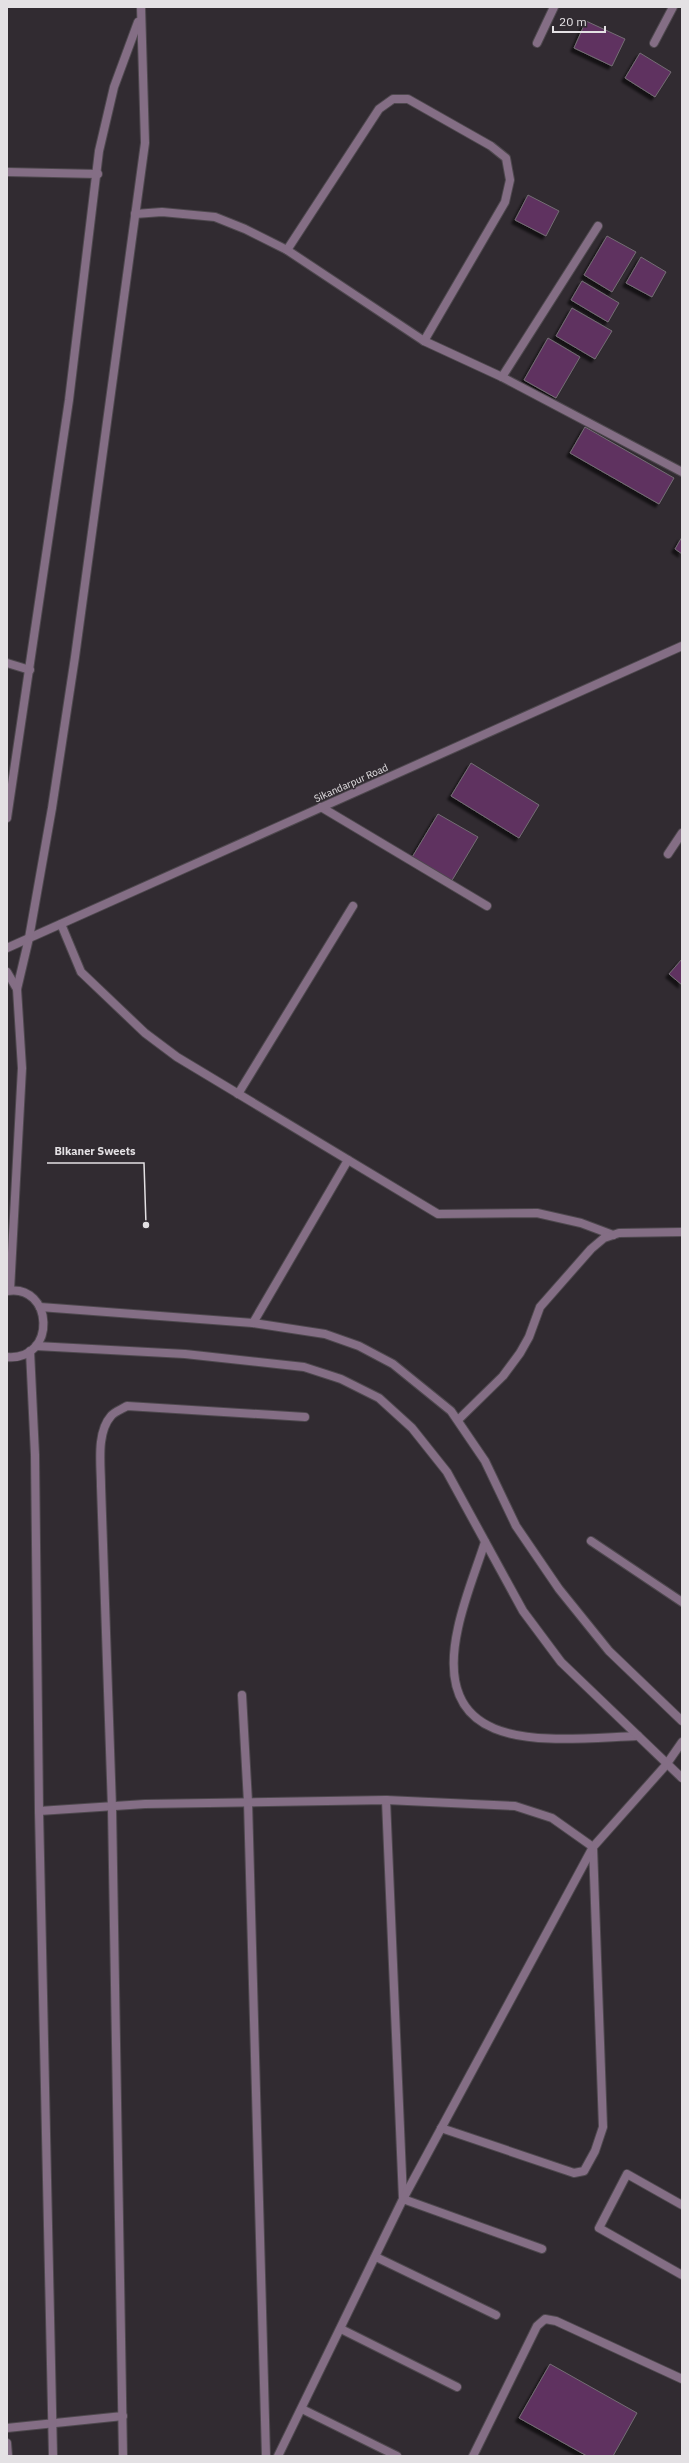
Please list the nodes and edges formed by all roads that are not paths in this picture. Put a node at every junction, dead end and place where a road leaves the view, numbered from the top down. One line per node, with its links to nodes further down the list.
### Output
1 (141, 7): 4 (street)
2 (554, 7): 5 (street)
3 (673, 7): 6 (street)
4 (140, 18): 8 (street); 9 (street)
5 (537, 43)
6 (654, 43)
7 (7, 172): 8 (street)
8 (98, 174): 17 (street)
9 (135, 214): 11 (street); 26 (street)
10 (598, 226): 13 (street)
11 (287, 250): 12 (street); 12 (street)
12 (424, 341): 13 (street)
13 (502, 377): 14 (street)
14 (682, 472)
15 (682, 646): 19 (street, Sikandarpur Road)
16 (7, 663): 17 (street)
17 (30, 670): 18 (street)
18 (9, 797): 20 (street)
19 (321, 807): 24 (street); 25 (street, Sikandarpur Road)
20 (7, 818)
21 (682, 833): 22 (street)
22 (668, 854)
23 (353, 906): 30 (street)
24 (487, 906)
25 (61, 924): 26 (street, Sikandarpur Road); 30 (street)
26 (29, 938): 27 (street, Sikandarpur Road); 29 (street)
27 (7, 948)
28 (7, 972): 29 (street)
29 (17, 989): 34 (street)
30 (238, 1094): 31 (street)
31 (348, 1160): 33 (street); 36 (street)
32 (682, 1232): 33 (street)
33 (613, 1235): 40 (street)
34 (8, 1291): 35 (street)
35 (40, 1307): 36 (street); 37 (street)
36 (253, 1323): 40 (street)
37 (33, 1349): 38 (street); 42 (street); 53 (street)
38 (7, 1357)
39 (305, 1417): 52 (street)
40 (458, 1420): 45 (street)
41 (591, 1541): 43 (street)
42 (485, 1542): 46 (street); 46 (street)
43 (682, 1602)
44 (242, 1695): 51 (street)
45 (682, 1721)
46 (638, 1736): 48 (street)
47 (682, 1742): 48 (street)
48 (666, 1765): 49 (street); 54 (street)
49 (682, 1778)
50 (386, 1800): 51 (street); 54 (street); 56 (street)
51 (248, 1802): 52 (street); 73 (street)
52 (112, 1808): 53 (street); 66 (street)
53 (38, 1811): 67 (street)
54 (593, 1847): 55 (street); 55 (street)
55 (441, 2128): 56 (street)
56 (403, 2199): 58 (street); 59 (street)
57 (682, 2205): 60 (street)
58 (542, 2249)
59 (376, 2257): 61 (street); 62 (street)
60 (682, 2275)
61 (496, 2315)
62 (341, 2329): 64 (street); 65 (street)
63 (682, 2379): 76 (street)
64 (457, 2387)
65 (302, 2409): 74 (street); 75 (street)
66 (123, 2416): 67 (street); 72 (street)
67 (52, 2422): 68 (street); 71 (street)
68 (7, 2428)
69 (7, 2443): 70 (street)
70 (8, 2456)
71 (53, 2456)
72 (123, 2456)
73 (266, 2456)
74 (278, 2456)
75 (397, 2456)
76 (473, 2456)

